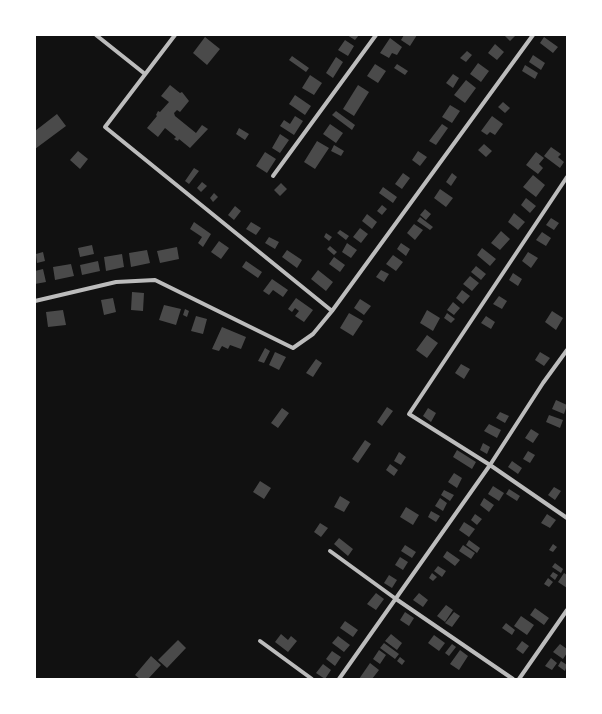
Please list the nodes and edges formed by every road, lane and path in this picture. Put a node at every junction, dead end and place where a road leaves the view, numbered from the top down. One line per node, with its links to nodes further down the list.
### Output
1 (96, 35): 5 (street)
2 (175, 35): 5 (street)
3 (376, 35): 6 (street)
4 (533, 35): 9 (street)
5 (145, 74): 9 (street)
6 (273, 176)
7 (567, 177): 11 (street)
8 (35, 301): 9 (street)
9 (332, 310)
10 (567, 350): 11 (street)
11 (490, 465): 12 (street); 14 (street)
12 (567, 518)
13 (330, 551): 14 (street)
14 (396, 599): 18 (street); 19 (street)
15 (567, 610): 20 (street)
16 (260, 642): 17 (street)
17 (312, 679)
18 (339, 679)
19 (513, 679)
20 (519, 679)

